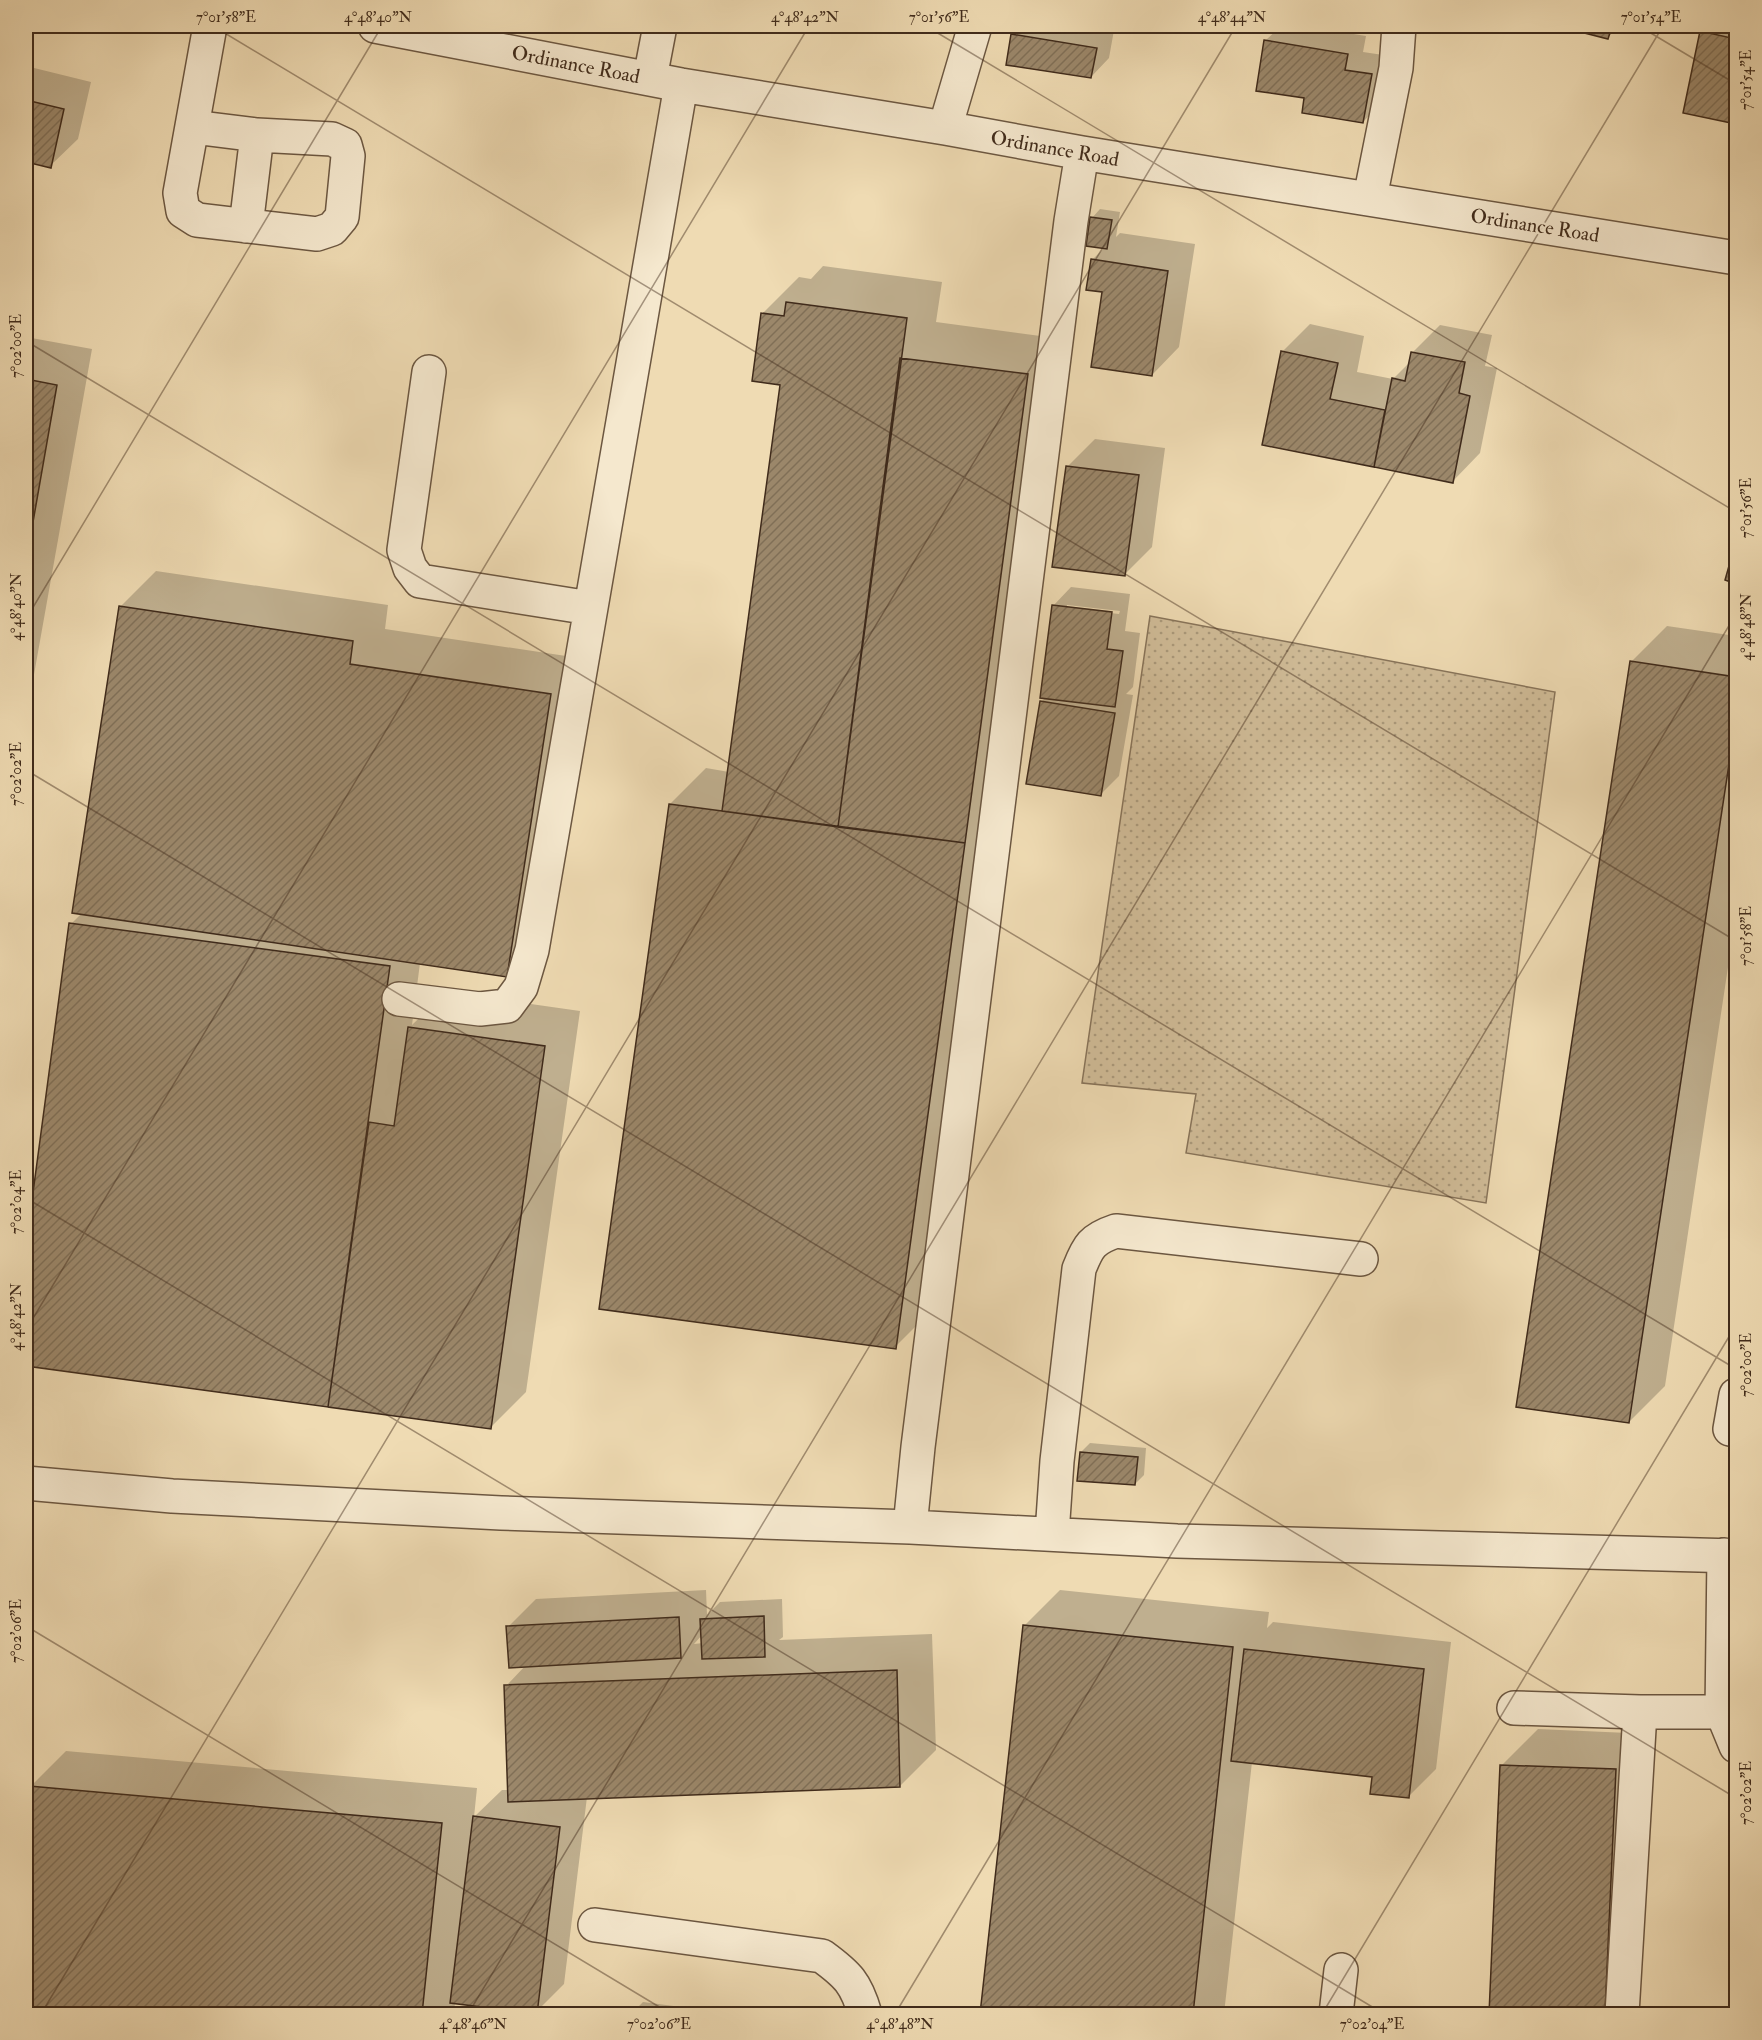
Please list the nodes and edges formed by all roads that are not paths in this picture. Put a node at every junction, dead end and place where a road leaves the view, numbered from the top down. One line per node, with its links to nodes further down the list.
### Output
1 (210, 26): 7 (street)
2 (375, 26): 6 (street, Ordinance Road)
3 (660, 26): 6 (street)
4 (975, 26): 8 (street)
5 (1399, 26): 11 (street)
6 (665, 82): 8 (street, Ordinance Road); 15 (street)
7 (193, 127): 9 (street); 12 (street)
8 (945, 128): 10 (street, Ordinance Road)
9 (257, 135): 12 (street); 12 (street)
10 (1082, 153): 11 (street, Ordinance Road); 21 (street)
11 (1370, 198): 13 (street, Ordinance Road)
12 (246, 226)
13 (1737, 258)
14 (429, 372): 15 (street)
15 (590, 608): 16 (street)
16 (399, 999)
17 (1361, 1259): 22 (street)
18 (1737, 1395): 19 (street)
19 (1730, 1429)
20 (26, 1483): 21 (street)
21 (910, 1527): 22 (street)
22 (1052, 1534): 23 (street)
23 (1730, 1555): 26 (street)
24 (1514, 1708): 25 (street)
25 (1640, 1712): 26 (street); 32 (street)
26 (1722, 1712): 27 (street)
27 (1737, 1746)
28 (595, 1925): 30 (street)
29 (1341, 1970): 31 (street)
30 (865, 2014)
31 (1336, 2014)
32 (1622, 2014)

